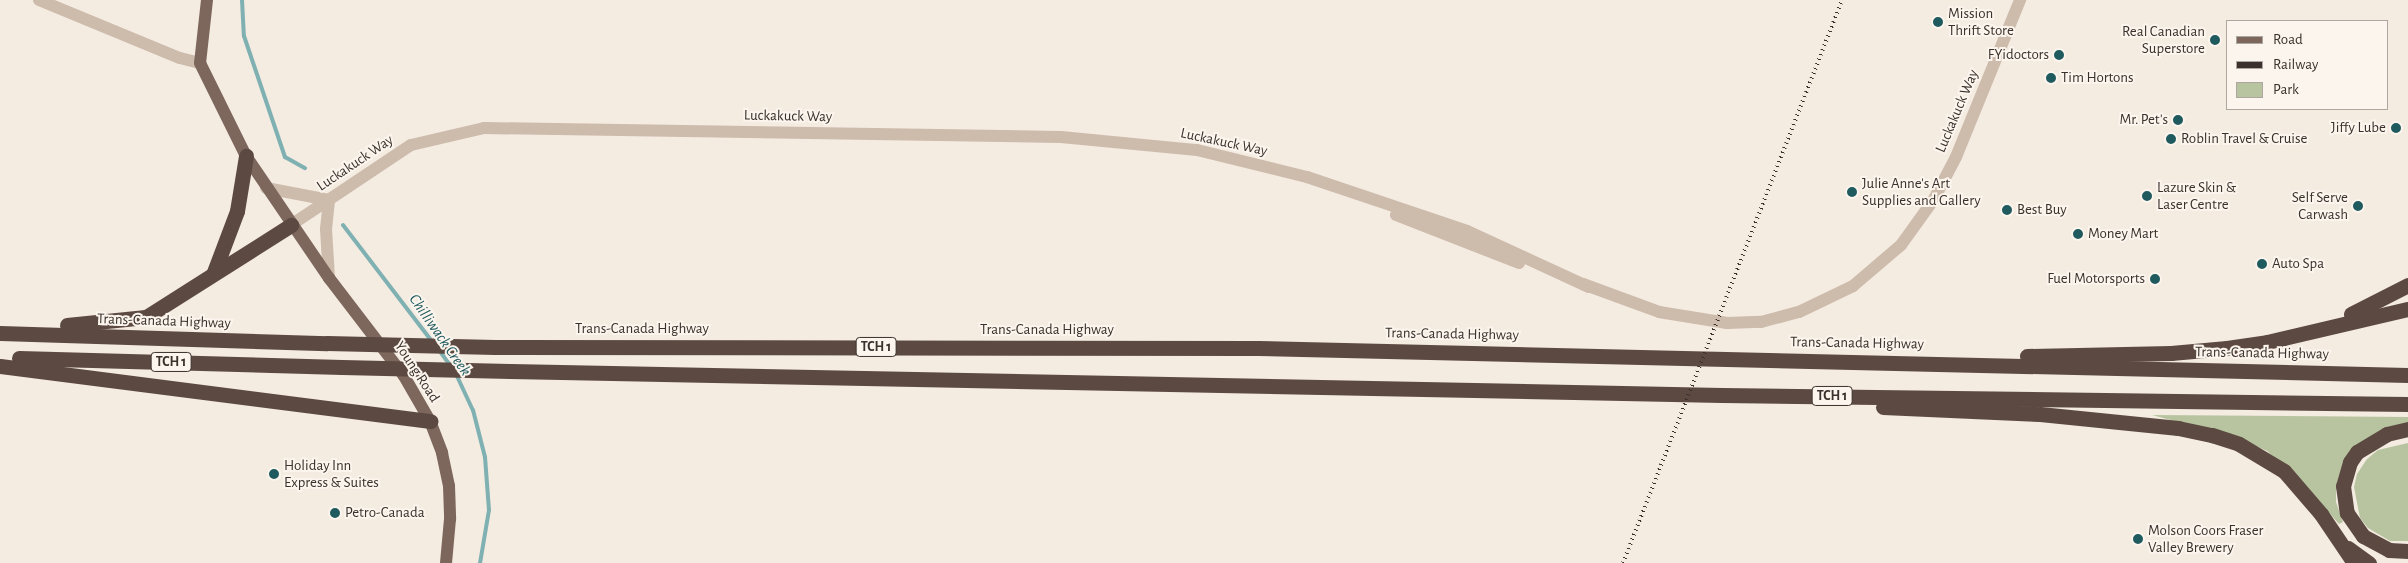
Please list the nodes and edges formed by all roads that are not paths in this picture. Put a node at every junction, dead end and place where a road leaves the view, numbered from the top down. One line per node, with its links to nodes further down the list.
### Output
1 (39, 0): 4 (street)
2 (207, 0): 4 (main road)
3 (2020, 0): 7 (street, Luckakuck Way)
4 (200, 63): 5 (main road, Young Road)
5 (246, 156): 6 (main road, Young Road); 9 (highway)
6 (266, 188): 7 (street); 8 (main road, Young Road)
7 (329, 200): 8 (street, Luckakuck Way); 10 (street)
8 (291, 225): 9 (highway); 10 (main road, Young Road)
9 (214, 272): 13 (highway)
10 (329, 278): 22 (main road, Young Road)
11 (2408, 285): 14 (highway)
12 (2408, 309): 14 (highway)
13 (0, 326)
14 (2324, 326): 17 (highway)
15 (0, 333): 17 (highway, Trans-Canada Highway / TCH 1, bridge)
16 (0, 358): 20 (highway, TCH 1, bridge)
17 (1897, 362): 19 (highway, Trans-Canada Highway / TCH 1)
18 (0, 366): 22 (highway)
19 (2408, 375)
20 (1722, 395): 21 (highway, TCH 1); 24 (highway)
21 (2408, 404)
22 (430, 421): 26 (main road, Young Road)
23 (2408, 429): 25 (highway)
24 (2341, 543): 27 (highway); 28 (highway)
25 (2408, 551)
26 (446, 563)
27 (2354, 563)
28 (2369, 563)

